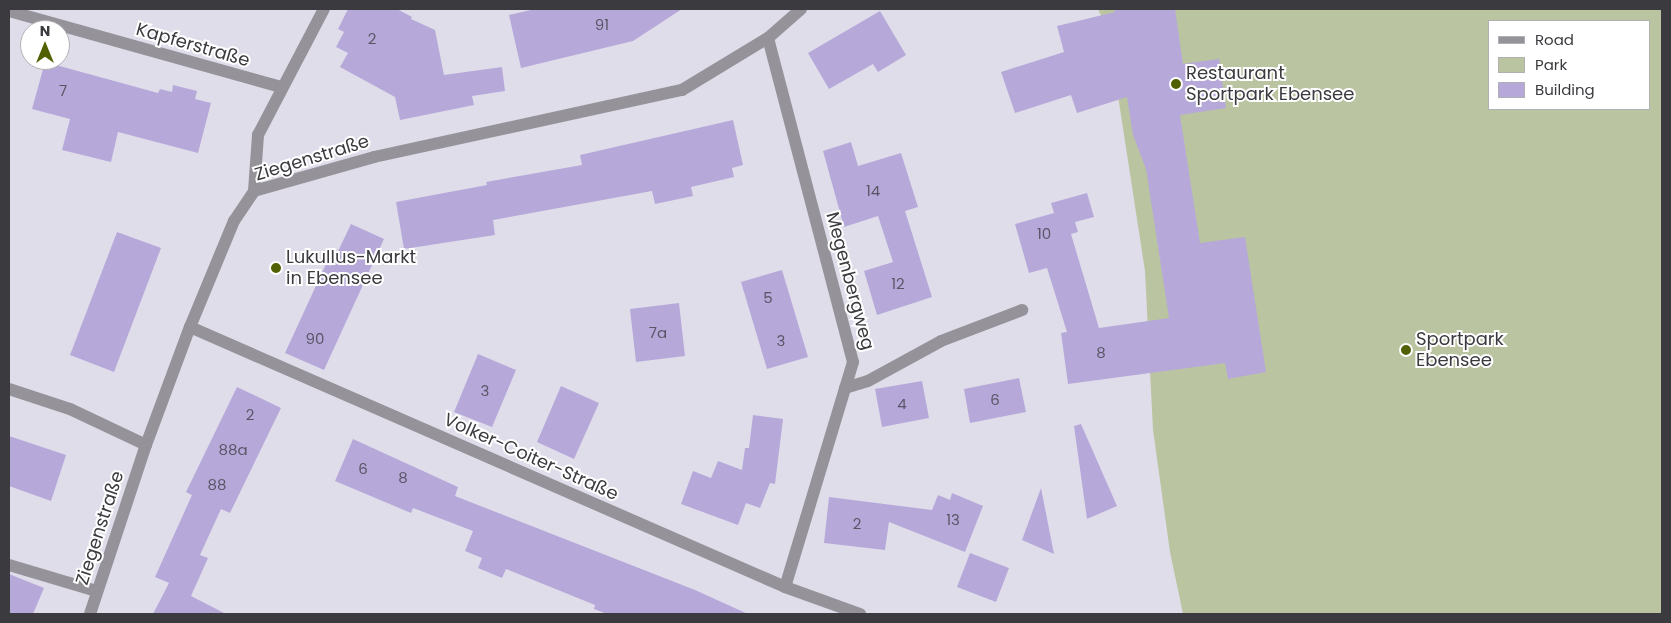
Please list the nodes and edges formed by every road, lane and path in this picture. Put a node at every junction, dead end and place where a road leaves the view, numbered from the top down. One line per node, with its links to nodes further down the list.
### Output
1 (324, 9): 5 (street)
2 (801, 9): 4 (street, Ziegenstraße)
3 (9, 11): 5 (street, Kapferstraße)
4 (768, 38): 6 (street, Ziegenstraße); 9 (street, Megenbergweg)
5 (282, 87): 6 (street)
6 (254, 191): 8 (street, Ziegenstraße)
7 (1022, 310): 9 (street)
8 (190, 327): 11 (street, Ziegenstraße); 13 (street, Volker-Coiter-Straße)
9 (845, 388): 13 (street, Megenbergweg)
10 (9, 389): 11 (street)
11 (146, 446): 14 (street, Ziegenstraße)
12 (9, 564): 14 (street)
13 (785, 588): 16 (street, Volker-Coiter-Straße)
14 (97, 591): 15 (street, Ziegenstraße)
15 (90, 614)
16 (860, 614)

